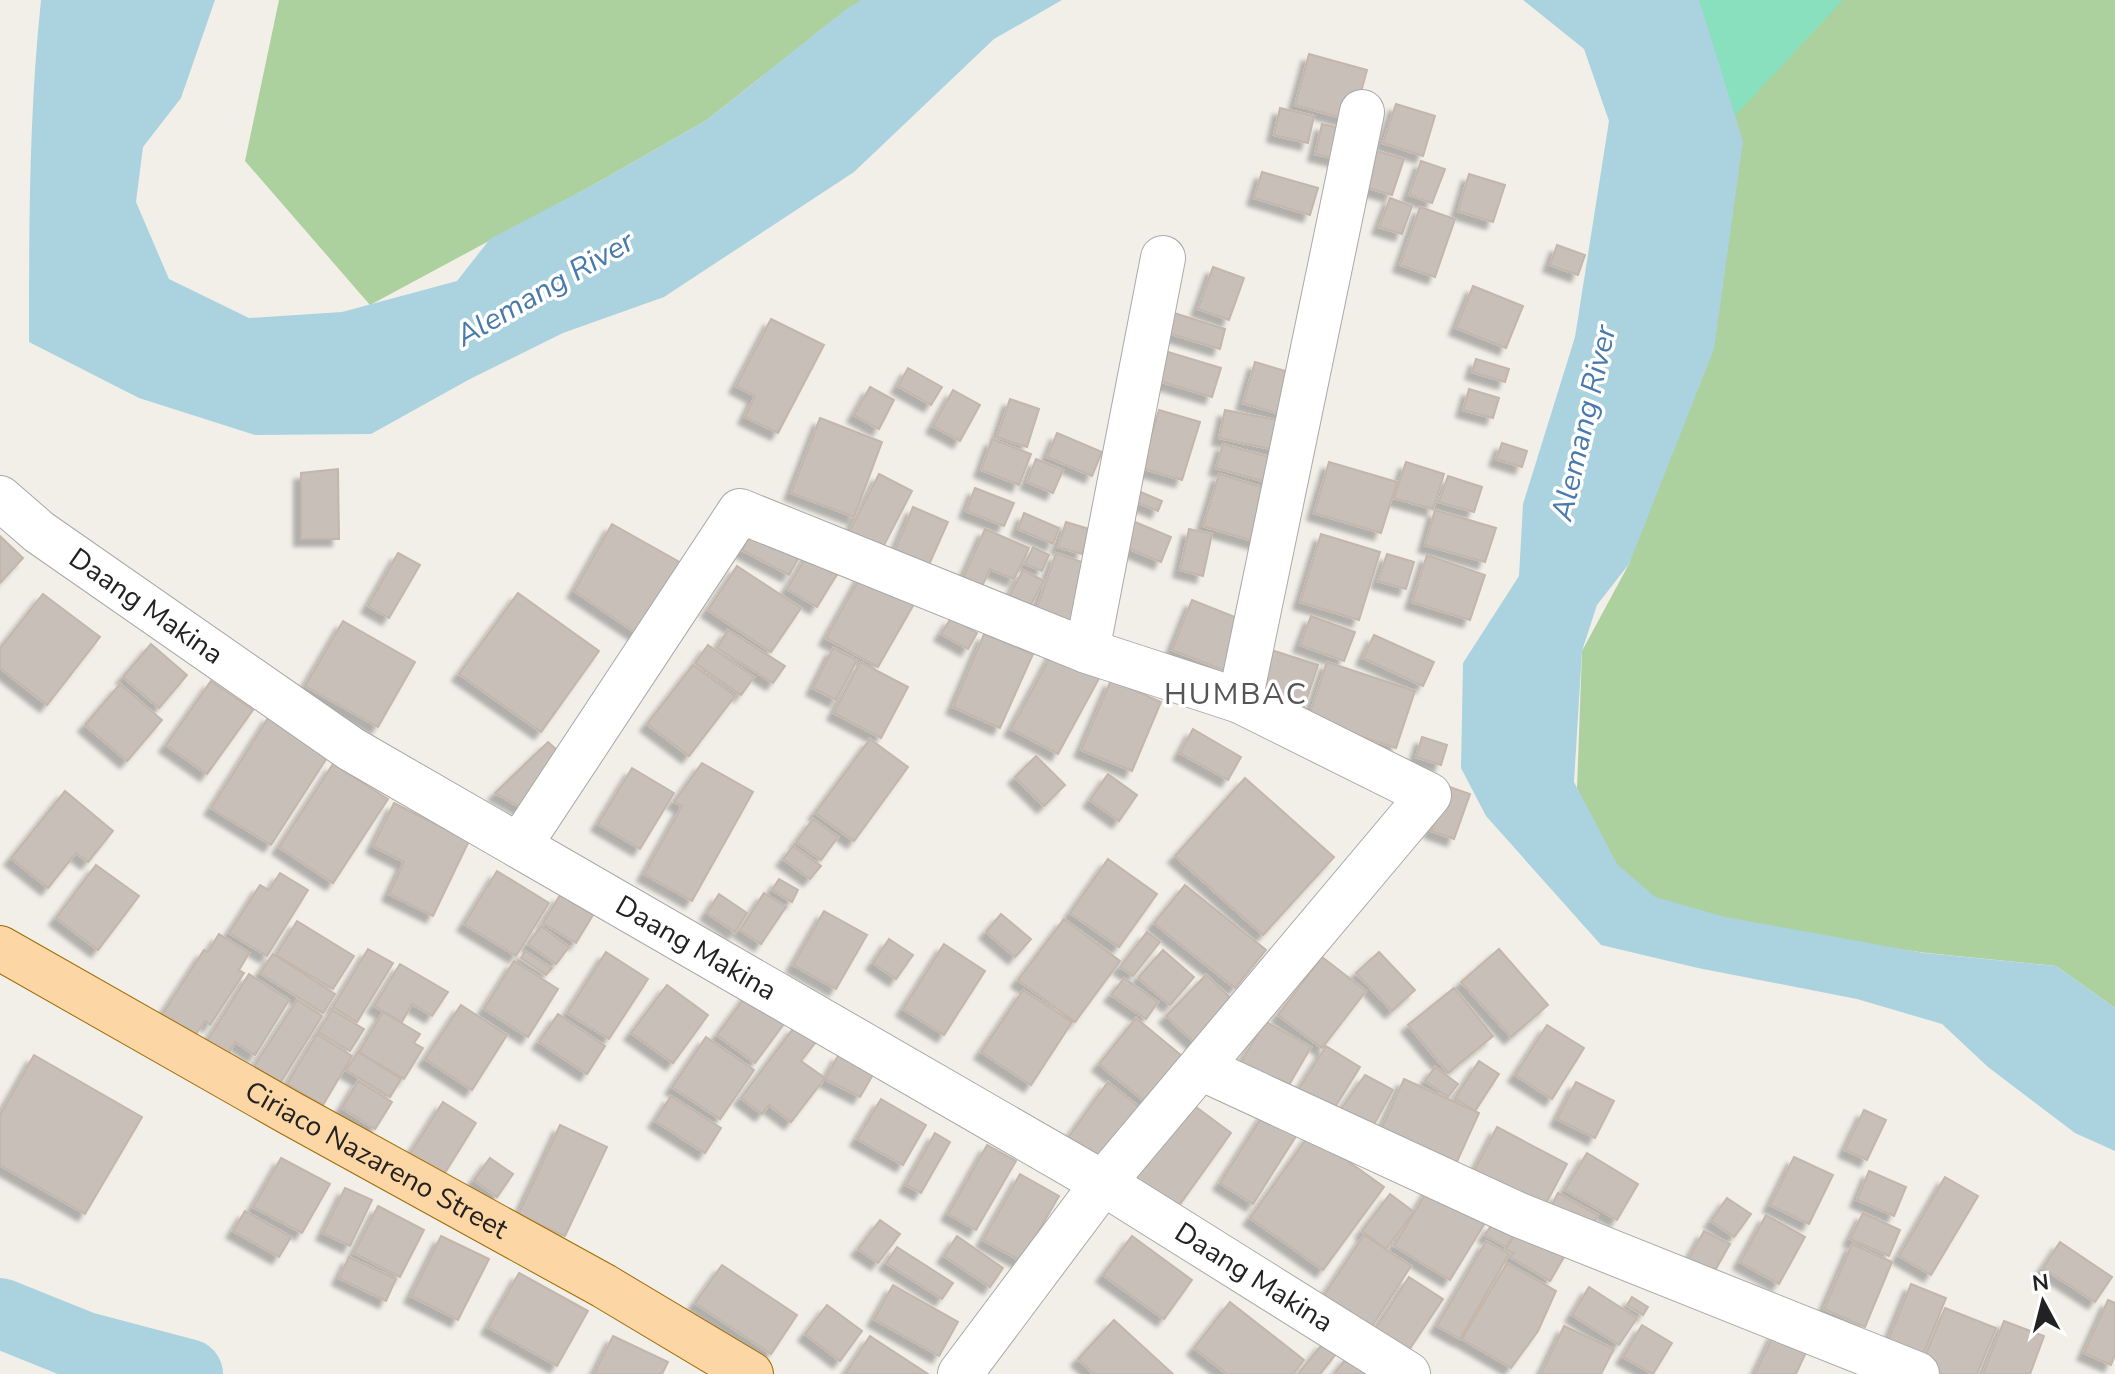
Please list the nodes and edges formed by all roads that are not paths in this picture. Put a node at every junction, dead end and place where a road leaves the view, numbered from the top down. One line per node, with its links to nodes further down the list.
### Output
1 (1362, 112): 5 (street)
2 (1163, 258): 4 (street)
3 (0, 498): 6 (street, Daang Makina)
4 (1087, 651): 5 (street); 6 (street)
5 (1240, 701): 8 (street)
6 (519, 846): 9 (street, Daang Makina)
7 (0, 948): 10 (main road, Ciriaco Nazareno Street)
8 (1201, 1068): 9 (street); 13 (street)
9 (1103, 1183): 11 (street); 12 (street, Daang Makina)
10 (751, 1374)
11 (960, 1374)
12 (1408, 1374)
13 (1917, 1374)

